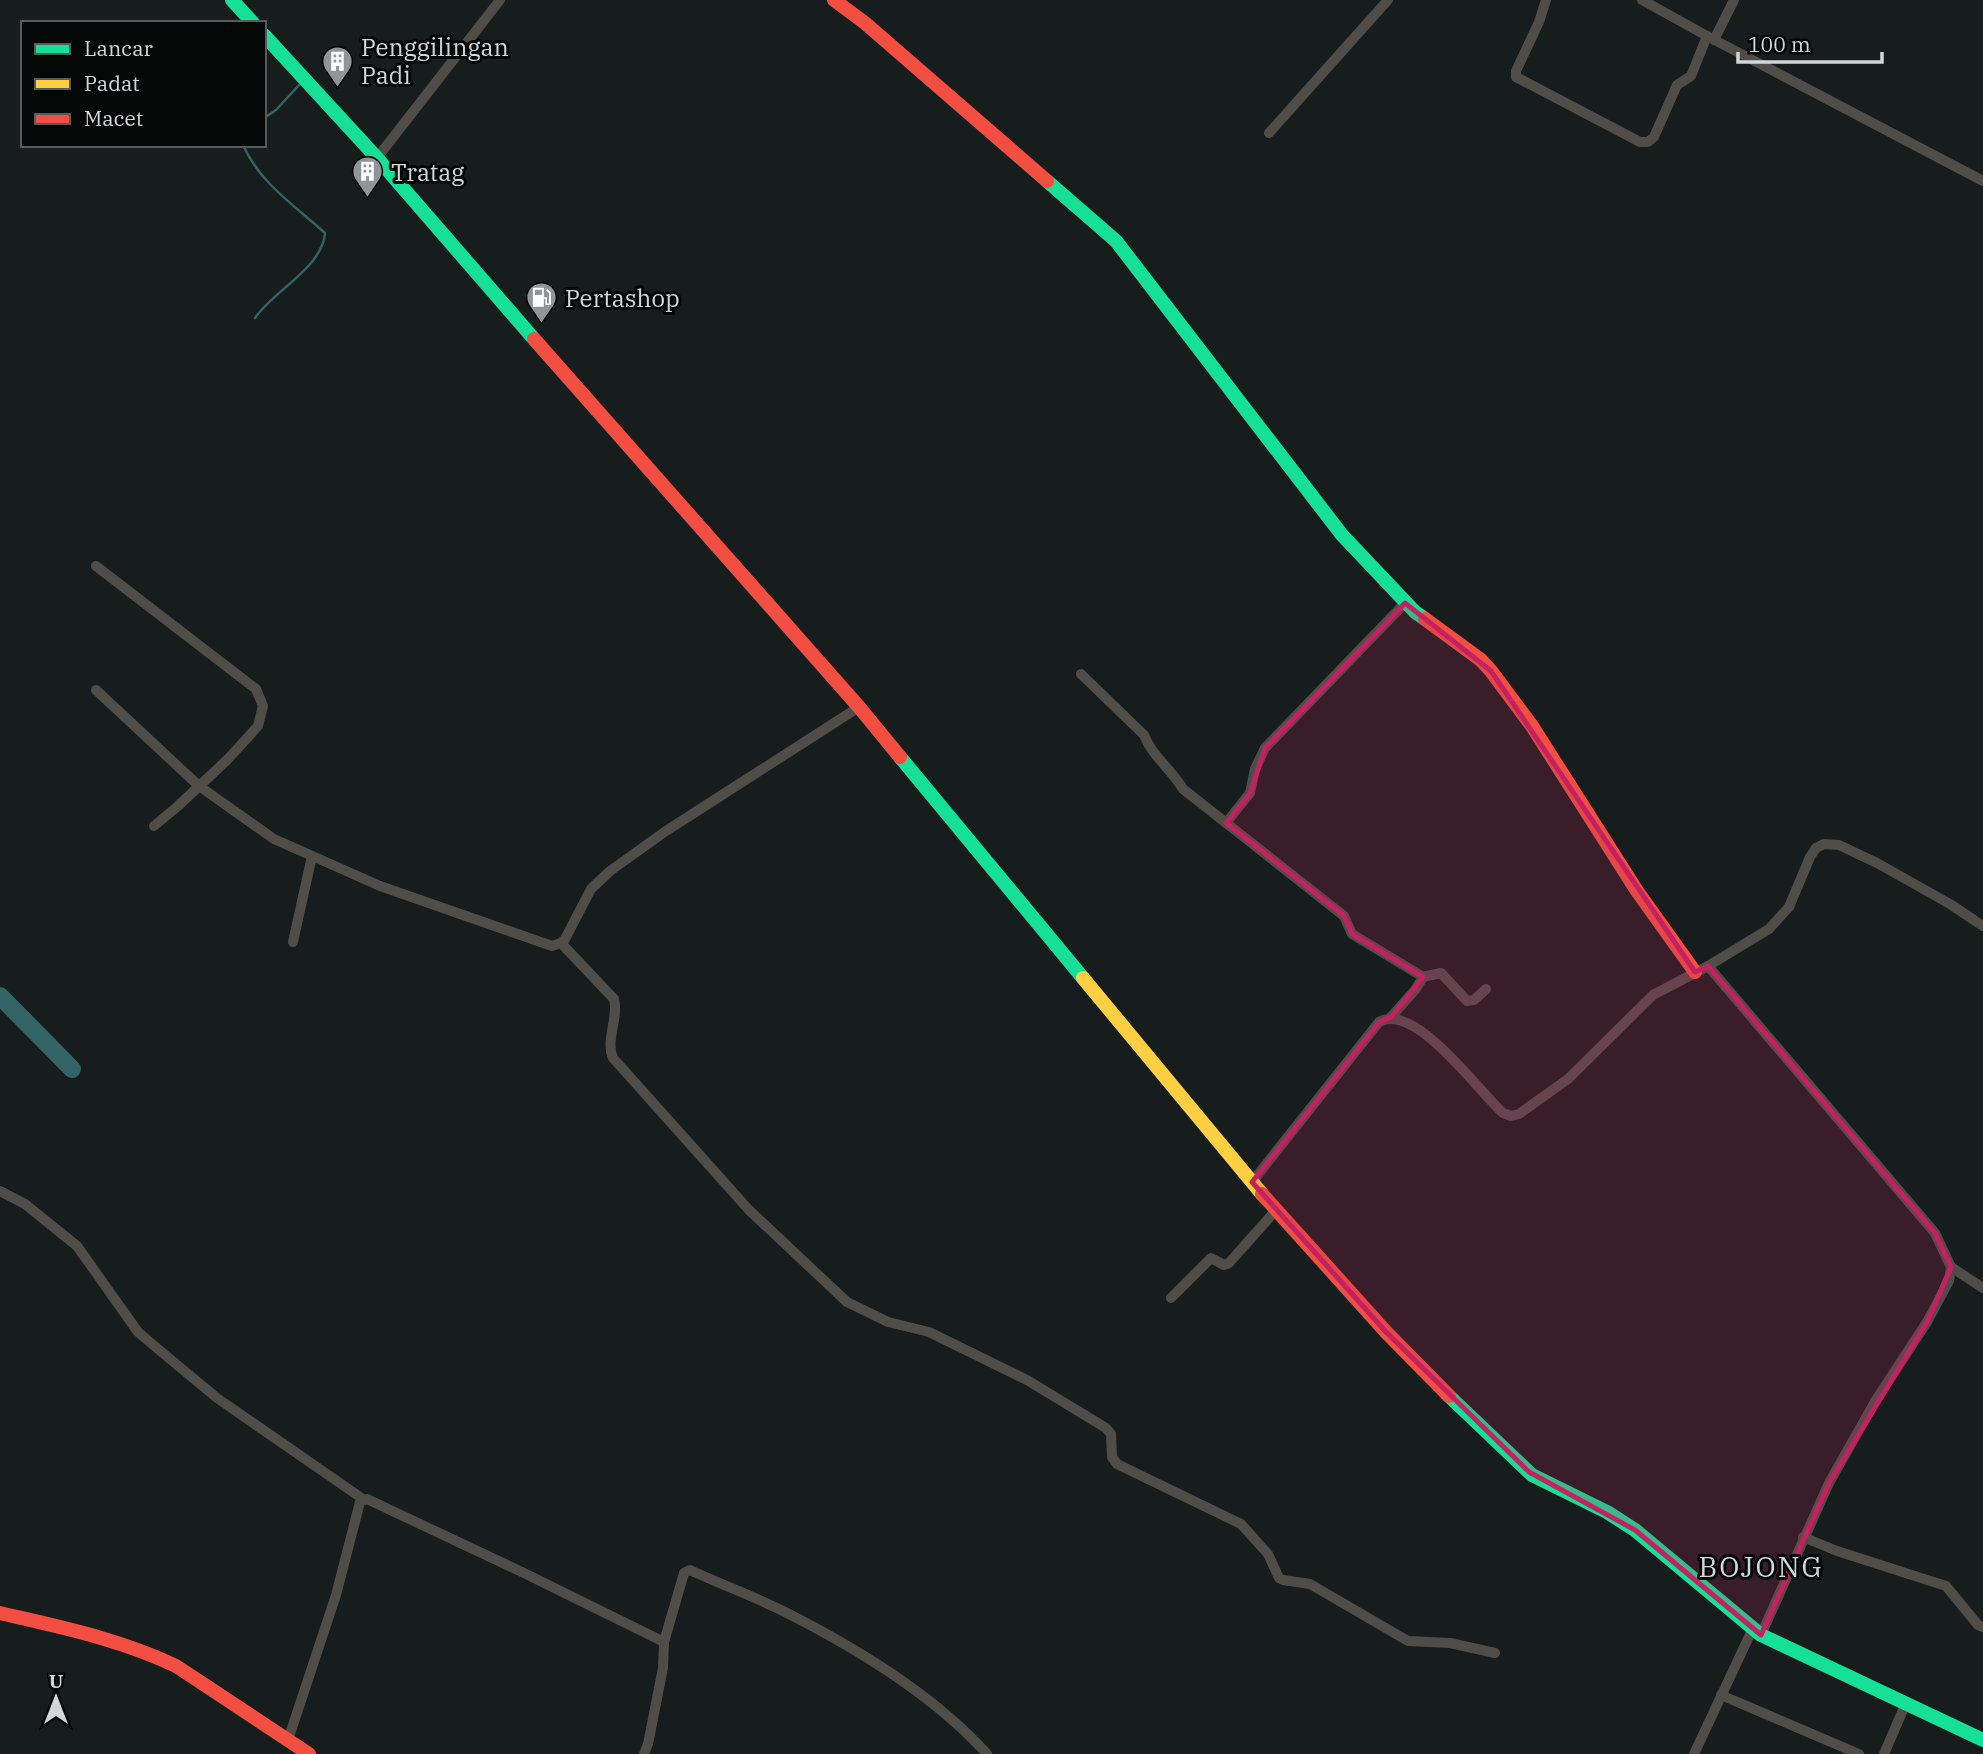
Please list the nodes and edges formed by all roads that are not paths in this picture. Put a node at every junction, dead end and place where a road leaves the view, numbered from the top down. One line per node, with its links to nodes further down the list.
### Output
1 (232, 0): 8 (street)
2 (500, 0): 12 (street)
3 (834, 0): 15 (street)
4 (1388, 0): 11 (street)
5 (1642, 0): 10 (street)
6 (1734, 0): 10 (street)
7 (1542, 1): 10 (street)
8 (251, 21)
9 (266, 37): 12 (street)
10 (1711, 38): 13 (street)
11 (1269, 133)
12 (377, 158): 18 (street)
13 (1983, 181)
14 (96, 566): 19 (street)
15 (1405, 603): 20 (street); 26 (street)
16 (1081, 674): 20 (street)
17 (96, 690): 19 (street)
18 (859, 706): 25 (street); 30 (street)
19 (198, 786): 21 (street); 22 (street)
20 (1226, 823): 27 (street)
21 (154, 826)
22 (312, 856): 24 (street); 25 (street)
23 (1983, 926): 26 (street)
24 (292, 942)
25 (561, 943): 42 (street)
26 (1701, 969): 29 (street); 33 (street)
27 (1422, 977): 28 (street); 29 (street)
28 (1486, 989)
29 (1390, 1018): 30 (street)
30 (1252, 1182): 32 (street)
31 (0, 1191): 36 (street)
32 (1277, 1209): 35 (street); 40 (street)
33 (1951, 1266): 34 (street); 37 (street)
34 (1983, 1288)
35 (1171, 1298)
36 (363, 1499): 41 (street); 45 (street)
37 (1803, 1537): 39 (street); 40 (street)
38 (0, 1612): 45 (street)
39 (1983, 1627)
40 (1757, 1631): 43 (street); 44 (street)
41 (664, 1642): 48 (street); 49 (street)
42 (1495, 1653)
43 (1721, 1695): 50 (street); 51 (street)
44 (1906, 1703): 46 (street); 52 (street)
45 (288, 1740): 47 (street)
46 (1983, 1740)
47 (309, 1754)
48 (644, 1754)
49 (987, 1754)
50 (1694, 1754)
51 (1859, 1754)
52 (1884, 1754)

